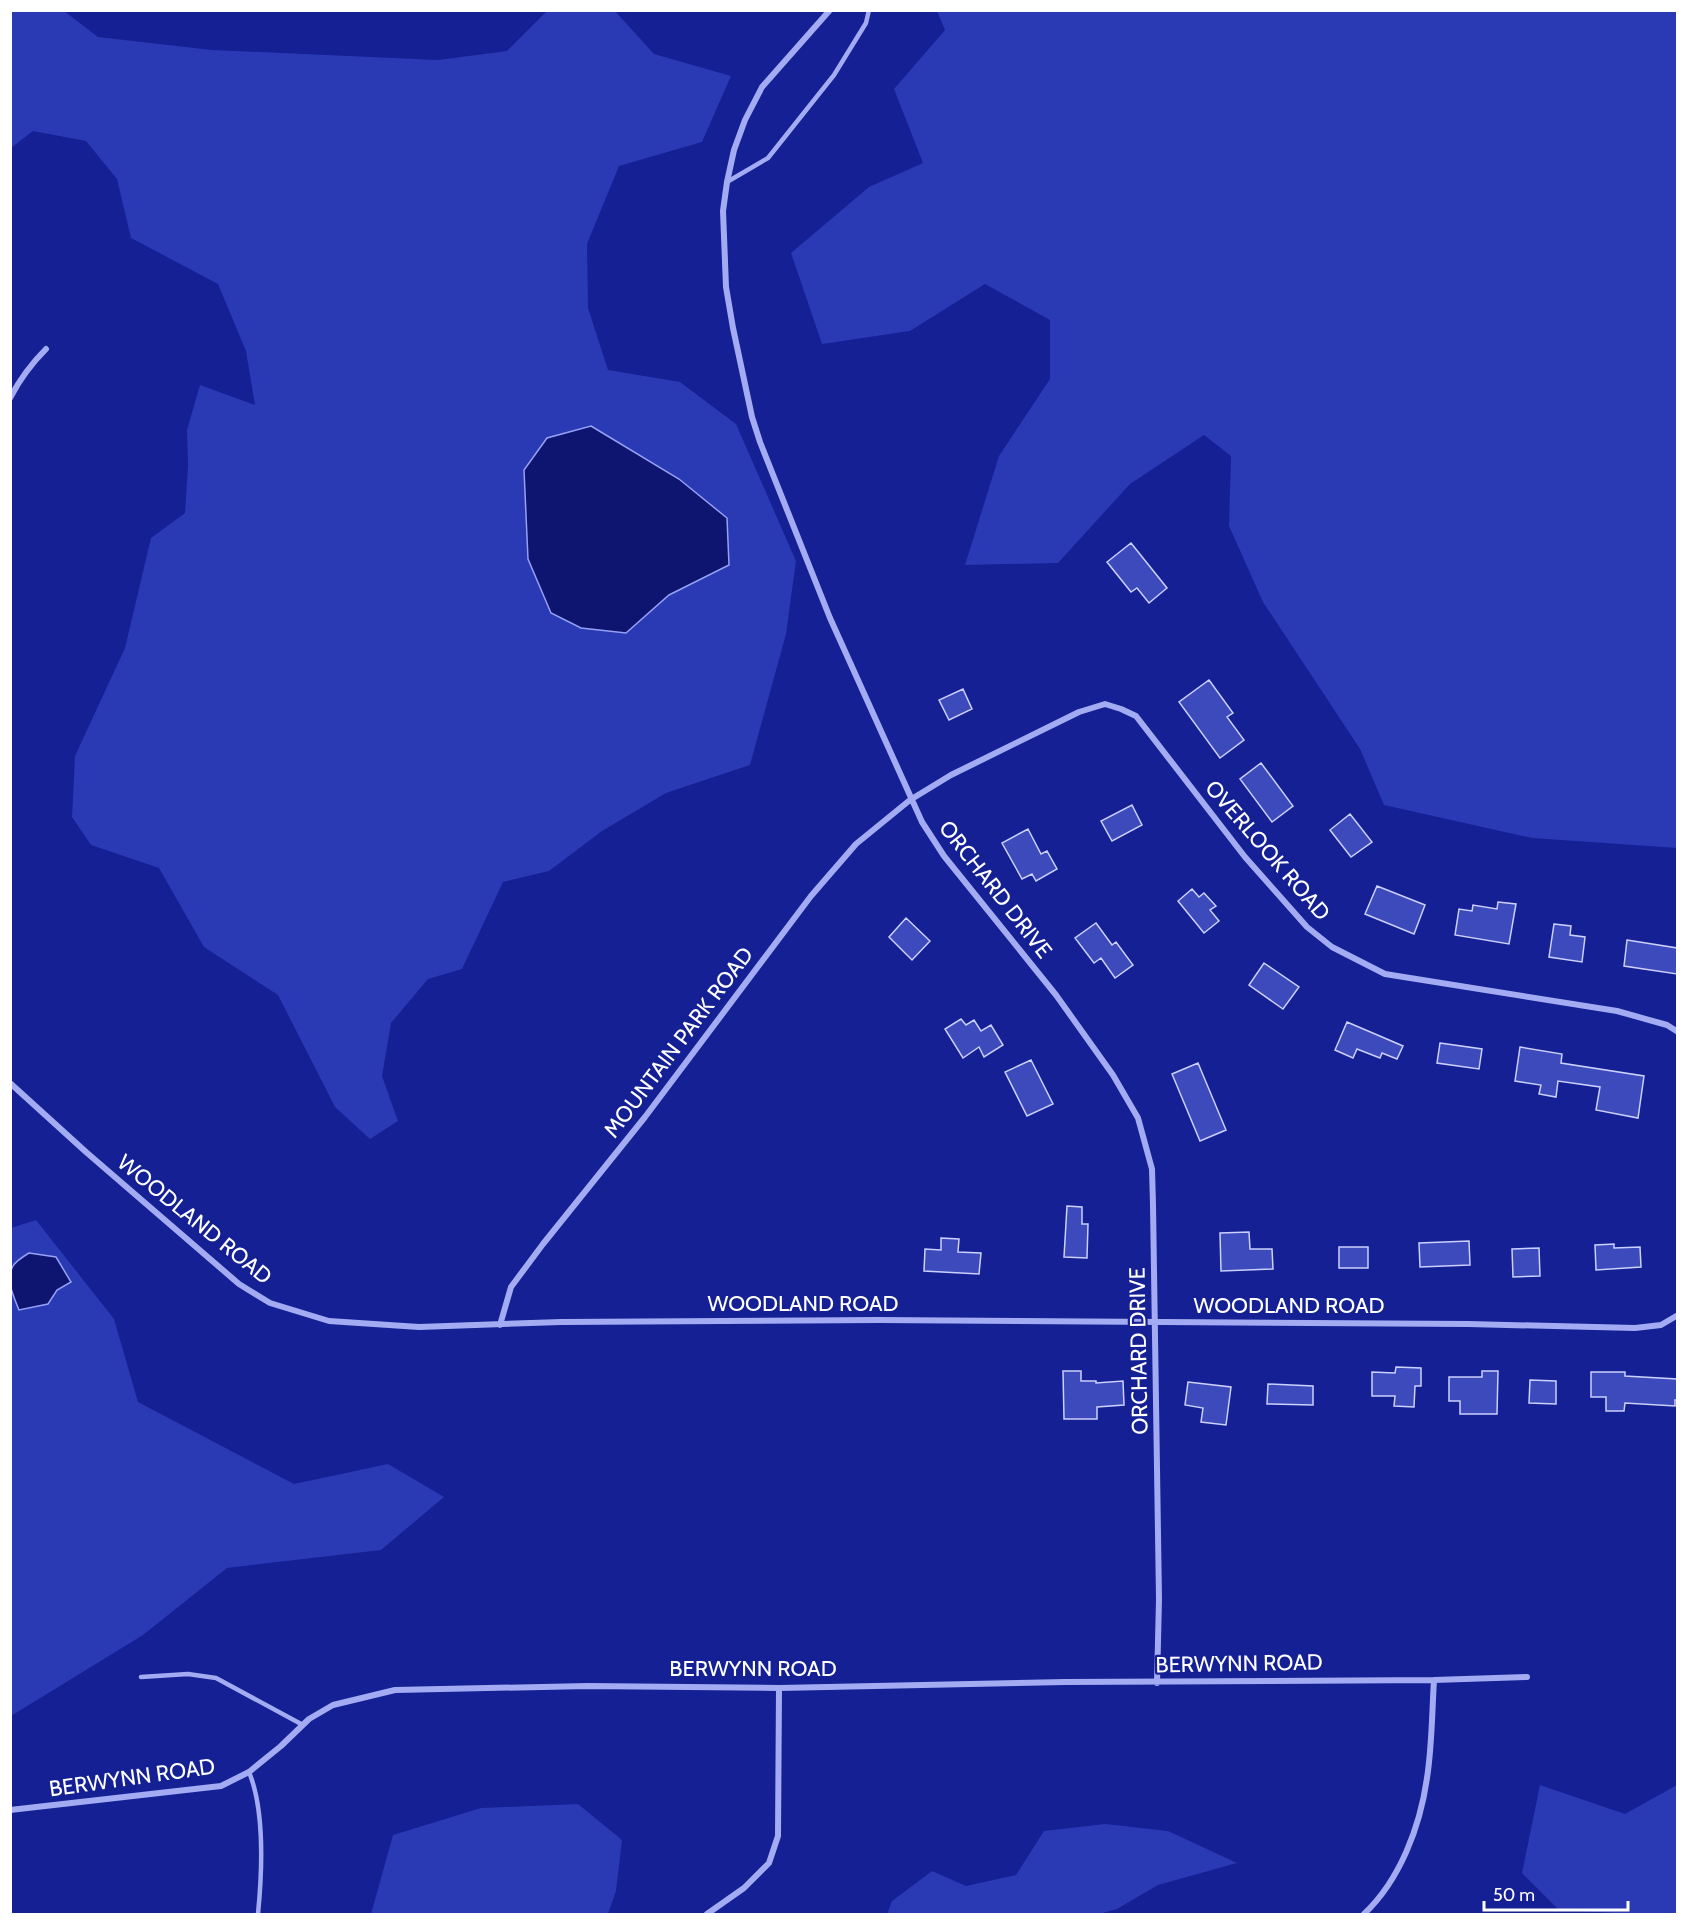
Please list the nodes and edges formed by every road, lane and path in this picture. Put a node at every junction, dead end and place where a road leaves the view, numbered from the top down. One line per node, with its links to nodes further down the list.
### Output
1 (830, 10): 3 (street, ORCHARD DRIVE)
2 (869, 10): 3 (lane)
3 (727, 182): 6 (street, ORCHARD DRIVE)
4 (46, 349): 5 (street)
5 (10, 398)
6 (910, 800): 7 (street, OVERLOOK ROAD); 10 (street, ORCHARD DRIVE); 11 (street, MOUNTAIN PARK ROAD)
7 (1677, 1032)
8 (10, 1083): 11 (street, WOODLAND ROAD)
9 (1677, 1315): 10 (street, WOODLAND ROAD)
10 (1156, 1323): 11 (street, WOODLAND ROAD); 15 (street, ORCHARD DRIVE)
11 (500, 1324)
12 (141, 1677): 17 (lane)
13 (1527, 1677): 14 (street, BERWYNN ROAD)
14 (1434, 1680): 15 (street, BERWYNN ROAD); 22 (street)
15 (1157, 1683): 16 (street, BERWYNN ROAD)
16 (779, 1688): 17 (street, BERWYNN ROAD); 21 (street)
17 (303, 1725): 18 (street, BERWYNN ROAD)
18 (249, 1772): 19 (street, BERWYNN ROAD); 20 (lane)
19 (10, 1810)
20 (258, 1914)
21 (707, 1914)
22 (1364, 1914)

